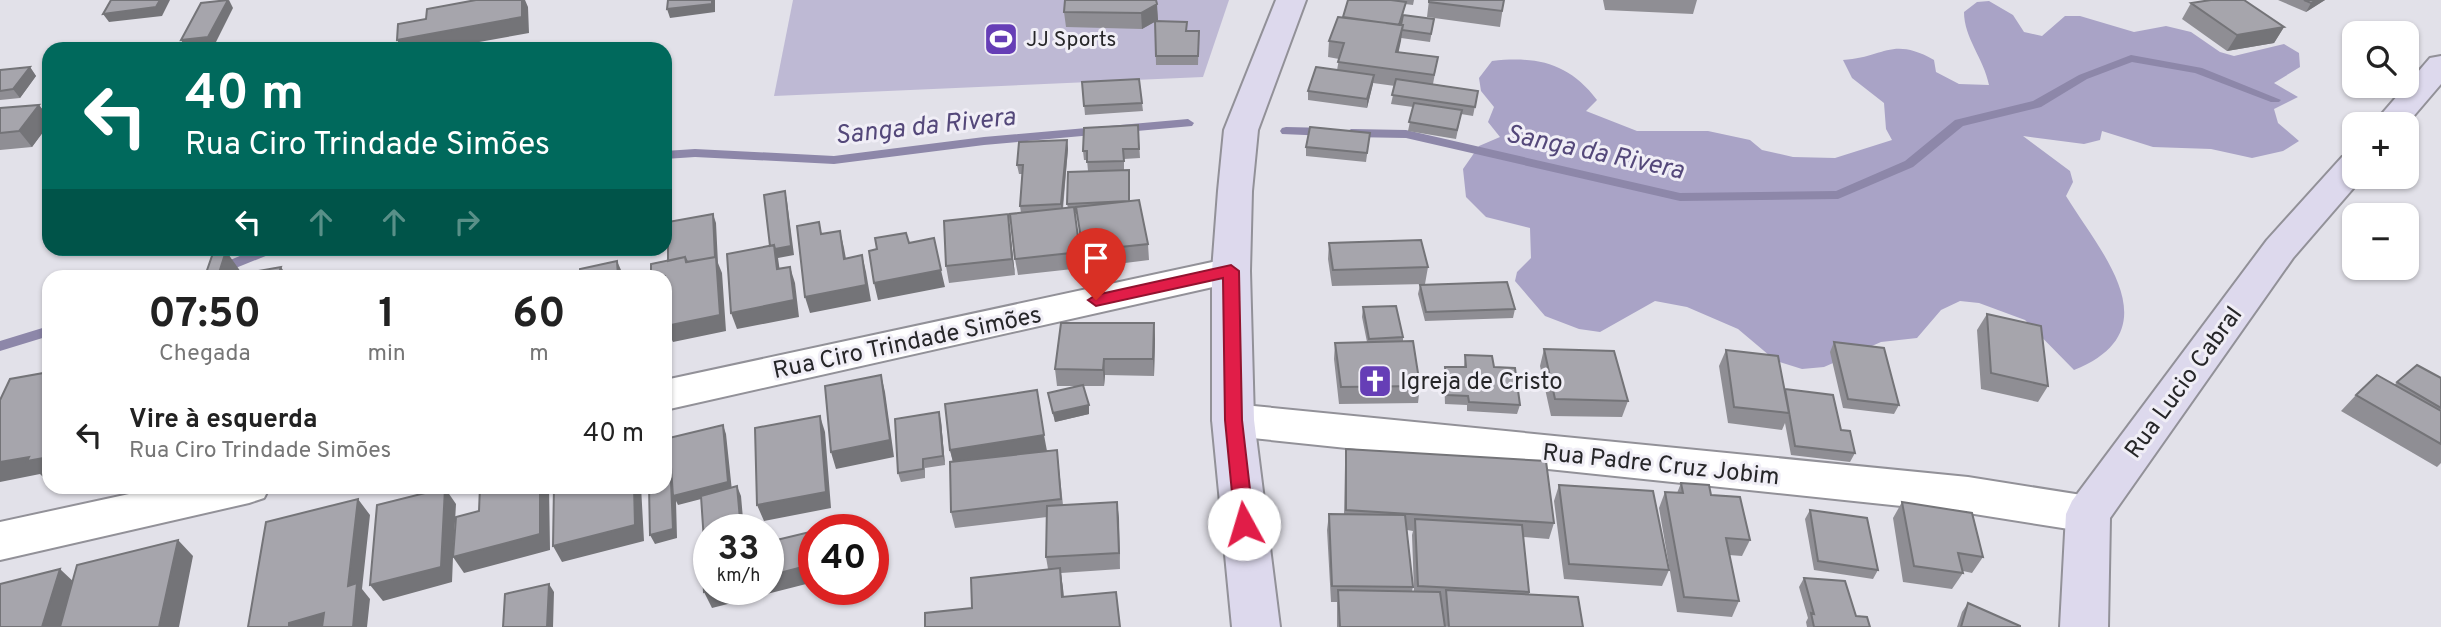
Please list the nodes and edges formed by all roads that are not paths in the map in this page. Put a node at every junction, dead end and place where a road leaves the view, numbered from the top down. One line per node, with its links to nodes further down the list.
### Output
1 (1291, 0): 5 (street)
2 (2441, 65): 3 (street)
3 (2400, 112)
4 (2342, 179): 9 (street, Rua Lucio Cabral)
5 (1231, 271): 6 (street, Rua Ciro Trindade Simões); 7 (street)
6 (672, 393)
7 (1233, 420): 9 (street, Rua Padre Cruz Jobim); 11 (street)
8 (213, 494): 10 (street)
9 (2088, 514): 12 (street)
10 (0, 541)
11 (1256, 627)
12 (2084, 627)

